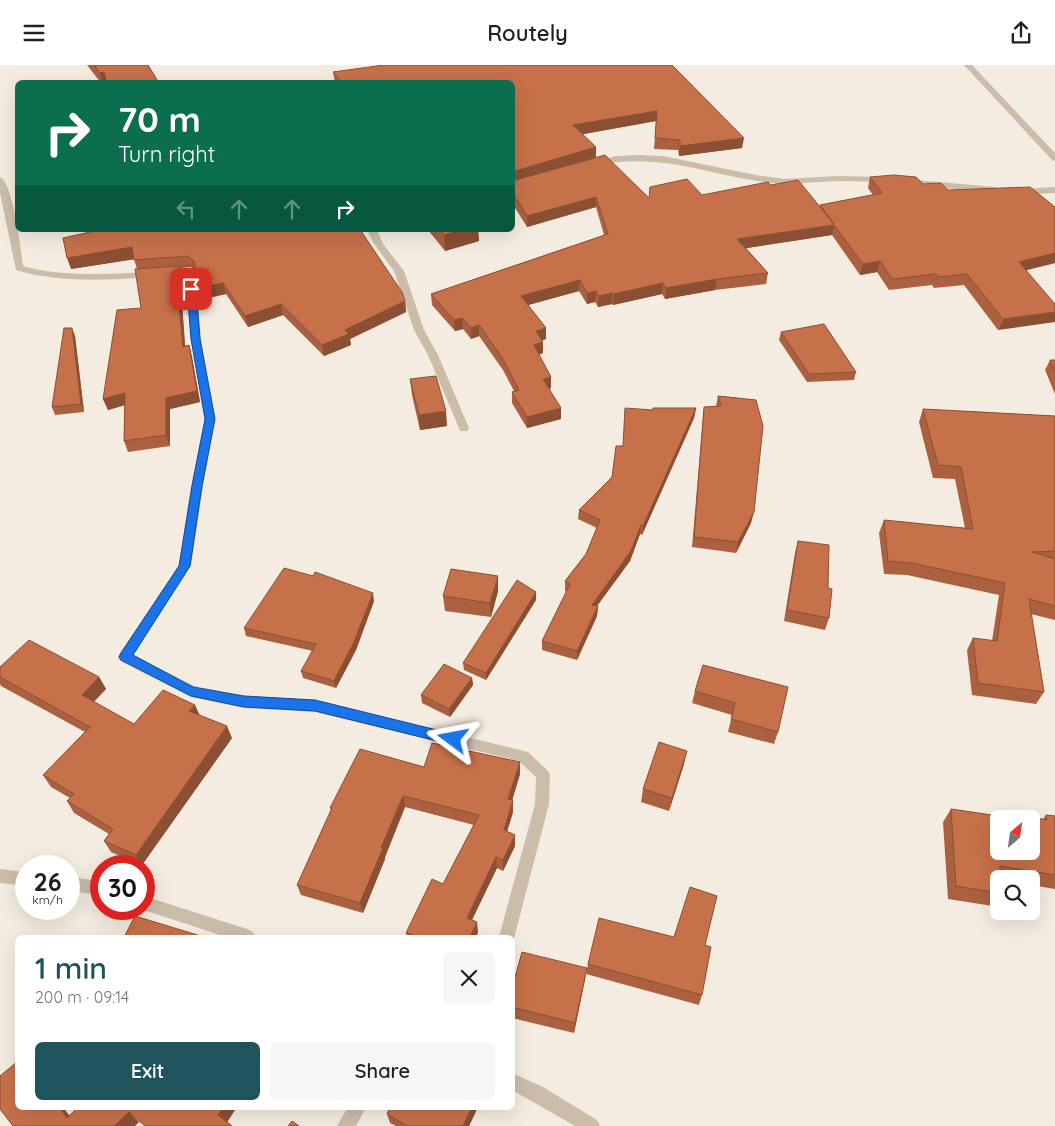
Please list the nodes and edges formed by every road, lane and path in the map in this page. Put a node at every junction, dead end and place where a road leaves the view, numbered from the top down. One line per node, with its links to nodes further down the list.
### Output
1 (968, 65): 2 (street)
2 (1055, 158)
3 (584, 167): 5 (street)
4 (0, 179): 12 (street)
5 (1055, 190)
6 (373, 232): 7 (street)
7 (464, 428)
8 (0, 876): 9 (street)
9 (15, 878)
10 (155, 907): 11 (street)
11 (241, 935)
12 (508, 935)
13 (515, 1082): 16 (street)
14 (356, 1110): 15 (street)
15 (346, 1126)
16 (591, 1126)

